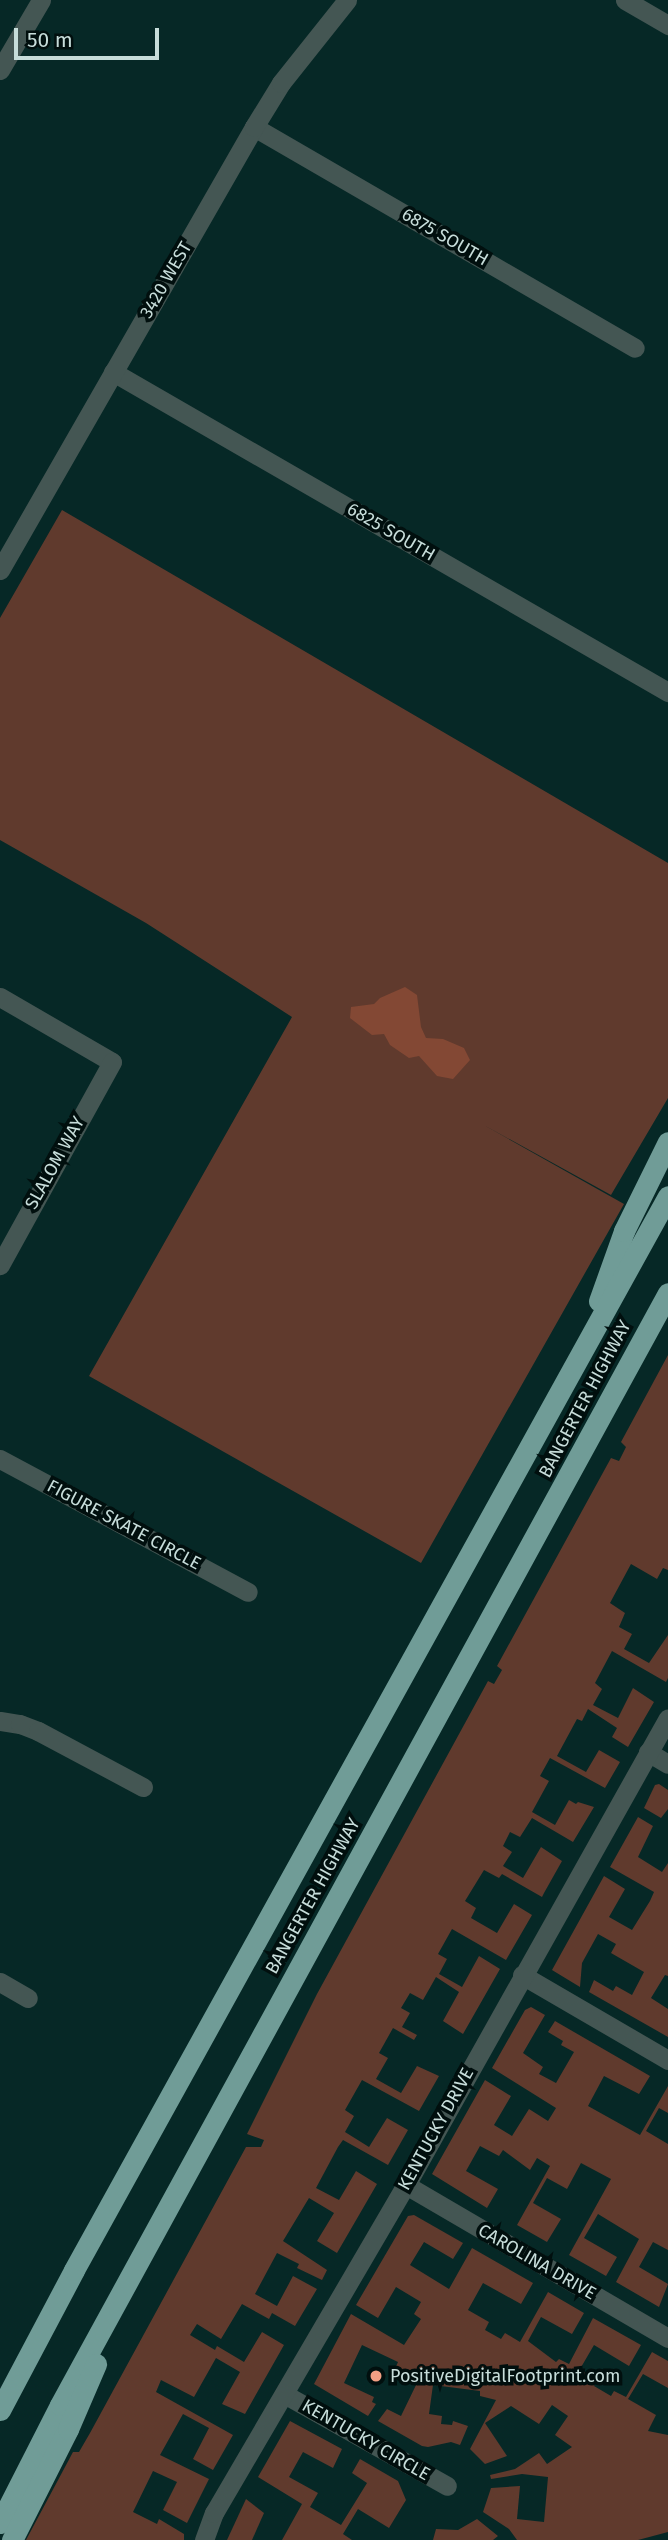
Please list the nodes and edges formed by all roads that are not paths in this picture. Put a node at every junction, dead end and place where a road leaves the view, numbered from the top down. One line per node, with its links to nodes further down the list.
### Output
1 (41, 0): 5 (street)
2 (347, 0): 6 (street, 3420 WEST)
3 (625, 0): 4 (street)
4 (668, 25)
5 (0, 70)
6 (254, 127): 7 (street, 6875 SOUTH); 8 (street, 3420 WEST)
7 (635, 348)
8 (113, 372): 9 (street, 3420 WEST); 10 (street, 6825 SOUTH)
9 (0, 570)
10 (668, 692)
11 (0, 997): 14 (street, SLALOM WAY)
12 (668, 1142): 16 (highway)
13 (668, 1196): 16 (highway, BANGERTER HIGHWAY)
14 (0, 1265)
15 (668, 1293): 29 (highway, BANGERTER HIGHWAY)
16 (588, 1340): 32 (highway, BANGERTER HIGHWAY)
17 (0, 1459): 18 (street, FIGURE SKATE CIRCLE)
18 (248, 1592)
19 (668, 1718): 21 (street, KENTUCKY DRIVE)
20 (0, 1721): 23 (street)
21 (648, 1752): 22 (street); 24 (street, KENTUCKY DRIVE)
22 (668, 1764)
23 (144, 1787)
24 (522, 1975): 27 (street); 28 (street, KENTUCKY DRIVE)
25 (0, 1982): 26 (street)
26 (28, 1998)
27 (668, 2060)
28 (406, 2185): 30 (street, CAROLINA DRIVE); 31 (street, KENTUCKY DRIVE)
29 (142, 2255): 34 (highway, BANGERTER HIGHWAY); 35 (highway)
30 (668, 2338)
31 (284, 2394): 33 (street, KENTUCKY CIRCLE); 36 (street, KENTUCKY DRIVE)
32 (0, 2410)
33 (447, 2487)
34 (0, 2523)
35 (12, 2540)
36 (204, 2540)

